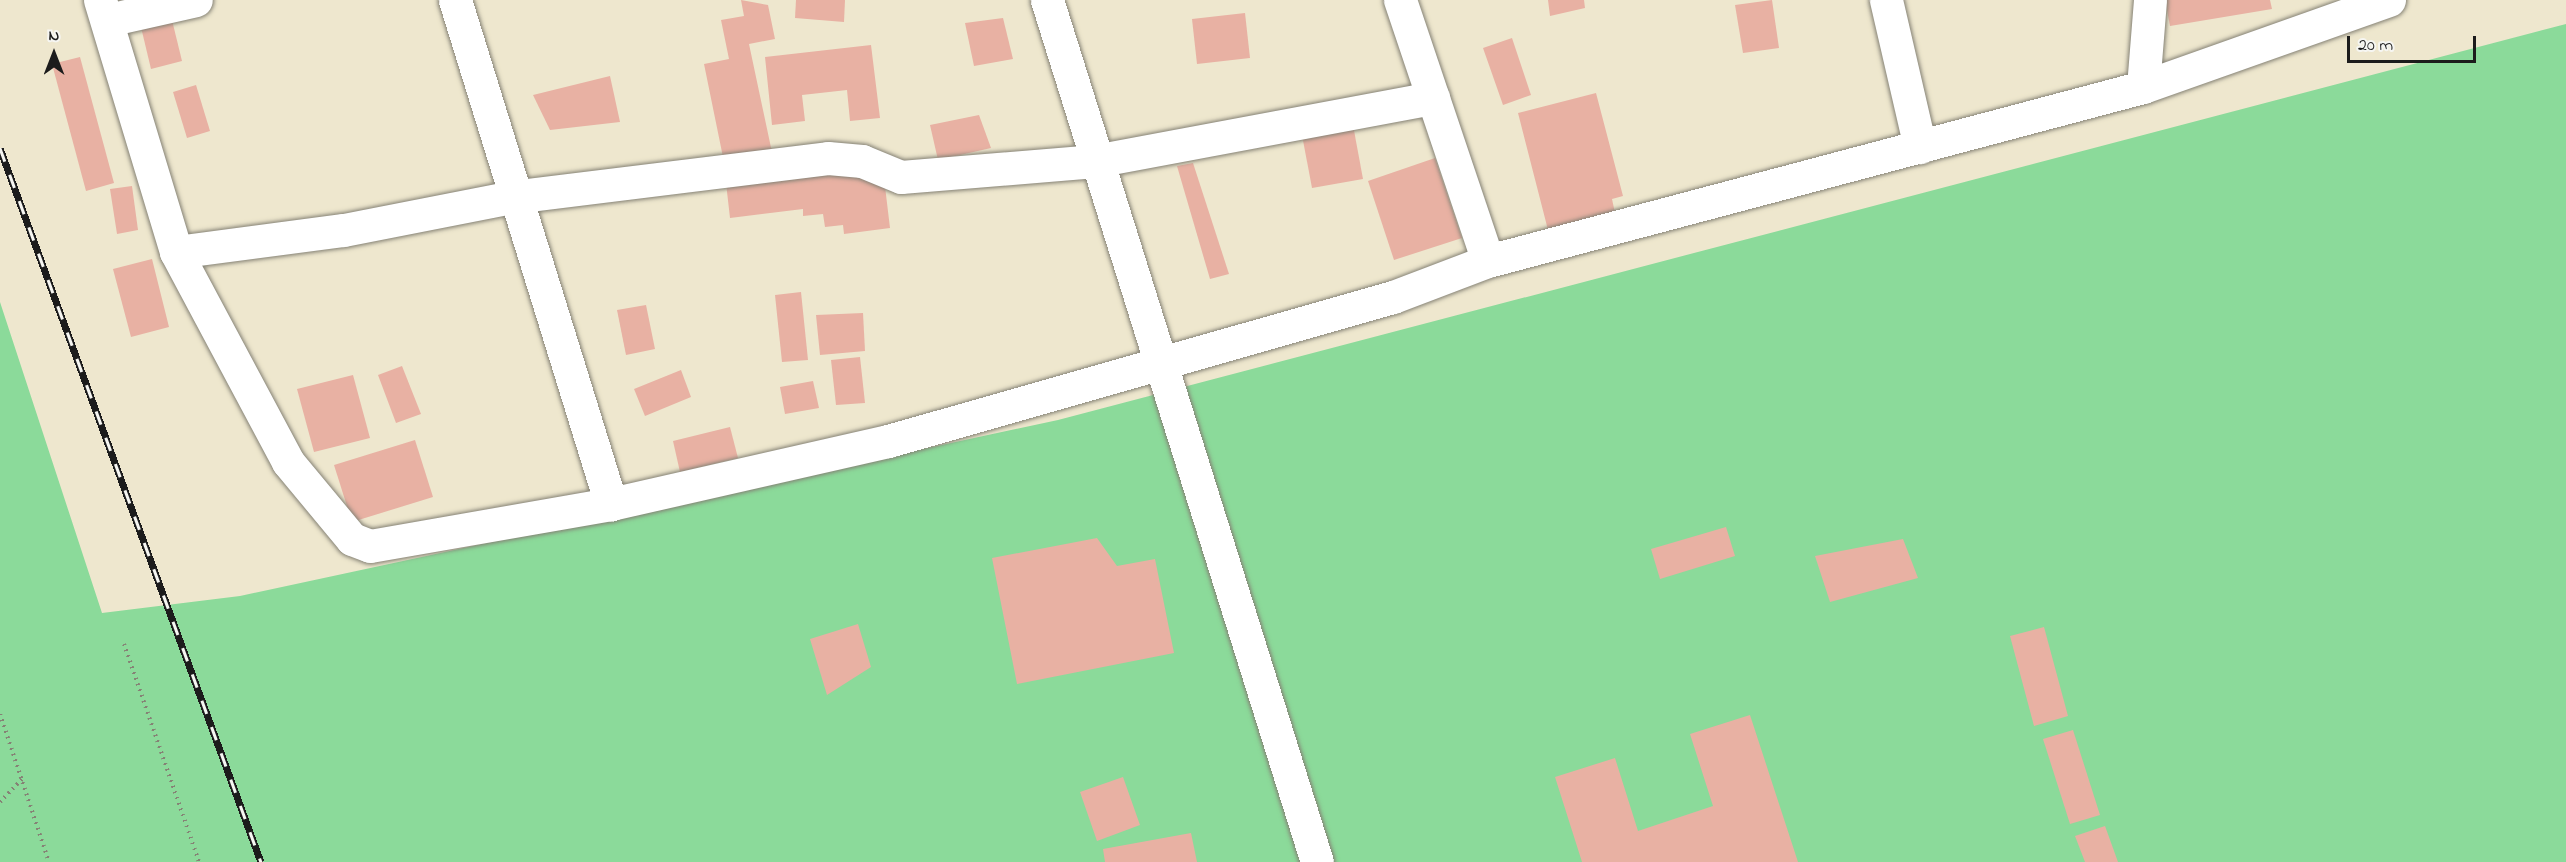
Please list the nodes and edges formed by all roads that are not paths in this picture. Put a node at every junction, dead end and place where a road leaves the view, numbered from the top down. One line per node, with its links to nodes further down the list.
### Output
1 (196, 0): 8 (street)
2 (455, 0): 13 (street)
3 (1047, 0): 12 (street)
4 (1400, 0): 10 (street)
5 (1886, 0): 11 (street)
6 (2150, 0): 9 (street)
7 (2389, 0): 9 (street)
8 (104, 10): 14 (street)
9 (2143, 87): 11 (street)
10 (1433, 98): 12 (street); 15 (street)
11 (1920, 147): 15 (street)
12 (1095, 161): 13 (street); 16 (street)
13 (512, 197): 14 (street); 17 (street)
14 (176, 252): 17 (street)
15 (1488, 261): 16 (street)
16 (1159, 365): 17 (street); 18 (street)
17 (611, 504)
18 (1317, 862)

